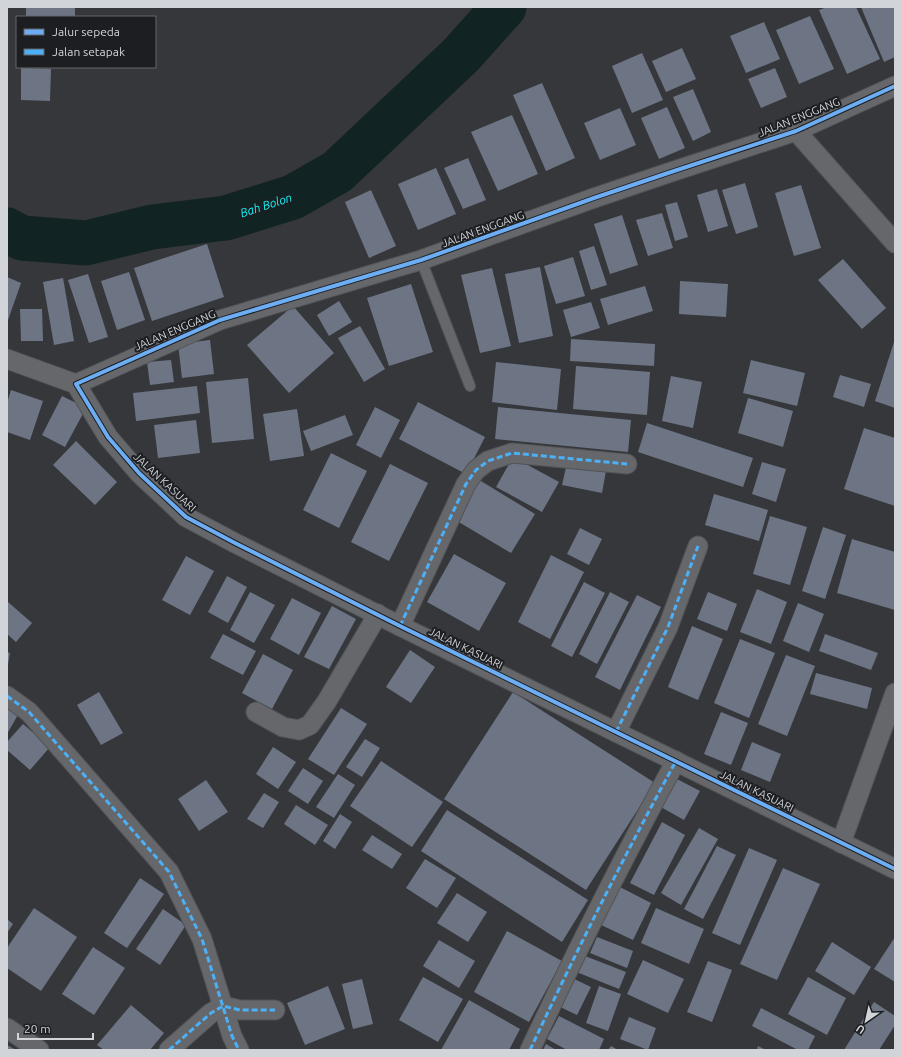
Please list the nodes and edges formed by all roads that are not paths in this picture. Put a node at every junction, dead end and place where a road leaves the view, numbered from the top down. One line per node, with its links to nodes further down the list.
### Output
1 (895, 86): 2 (street, JALAN ENGGANG)
2 (796, 131): 3 (street); 4 (street, JALAN ENGGANG)
3 (895, 243)
4 (421, 260): 6 (street, JALAN ENGGANG); 7 (lane)
5 (7, 359): 6 (street)
6 (76, 384): 10 (street, JALAN KASUARI)
7 (470, 386)
8 (627, 464): 11 (street)
9 (698, 546): 15 (street)
10 (378, 614): 11 (street, JALAN KASUARI); 14 (street)
11 (400, 626): 15 (street, JALAN KASUARI)
12 (895, 693): 17 (street)
13 (7, 696): 19 (street)
14 (256, 712)
15 (616, 732): 16 (street, JALAN KASUARI)
16 (676, 761): 17 (street, JALAN KASUARI); 25 (street)
17 (841, 843): 18 (street, JALAN KASUARI)
18 (895, 869)
19 (223, 1006): 20 (street); 23 (street); 24 (street)
20 (275, 1010)
21 (7, 1028): 22 (street)
22 (39, 1050)
23 (169, 1050)
24 (239, 1050)
25 (530, 1050)

